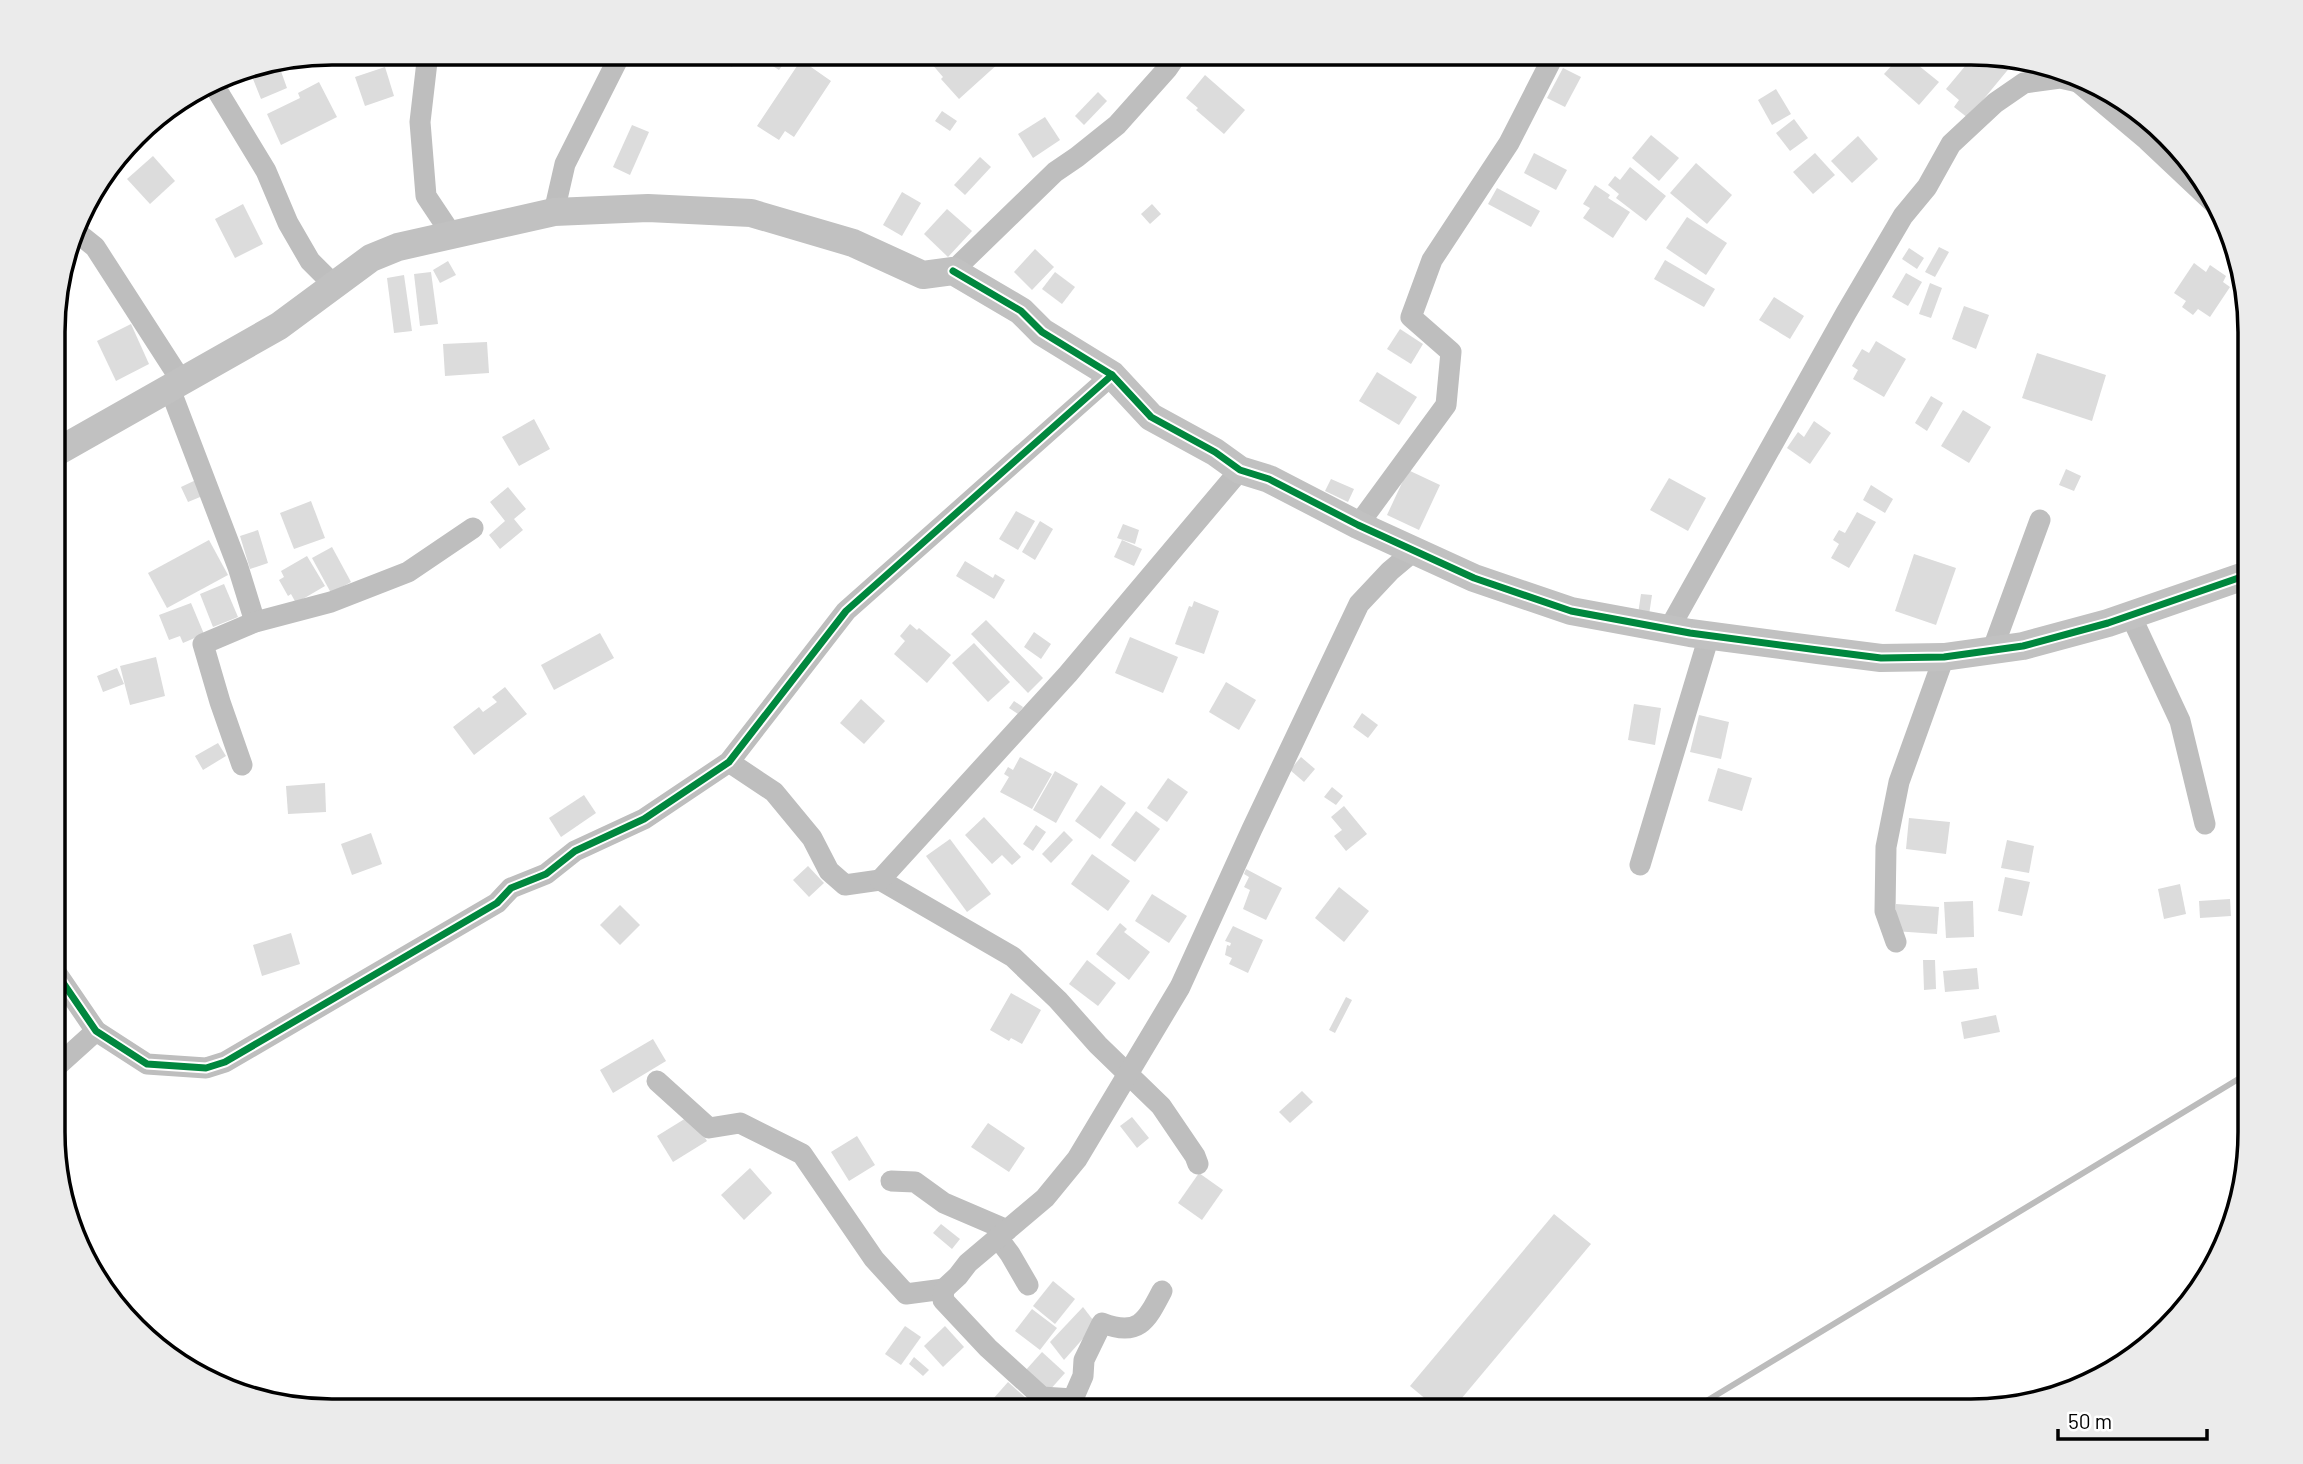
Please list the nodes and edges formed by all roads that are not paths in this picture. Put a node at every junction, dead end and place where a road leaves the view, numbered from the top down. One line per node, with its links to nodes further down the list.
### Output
1 (427, 65): 10 (street)
2 (614, 65): 9 (street)
3 (1170, 65): 12 (street)
4 (1548, 65): 19 (street)
5 (2056, 79): 25 (street)
6 (217, 91): 13 (street)
7 (2095, 95): 8 (street)
8 (2194, 184)
9 (554, 212): 10 (street); 12 (street)
10 (452, 235): 13 (street)
11 (82, 237): 15 (street)
12 (953, 271): 14 (street)
13 (334, 285): 15 (street)
14 (1112, 375): 17 (street); 29 (street)
15 (176, 386): 16 (street); 24 (street)
16 (65, 447)
17 (1240, 470): 19 (street); 33 (street)
18 (2040, 520): 27 (street)
19 (1358, 525): 21 (street)
20 (473, 528): 24 (street)
21 (1415, 550): 25 (street); 38 (street)
22 (2238, 578): 23 (street)
23 (2131, 616): 27 (street); 31 (street)
24 (255, 622): 30 (street)
25 (1669, 629): 26 (street)
26 (1709, 635): 28 (street); 32 (street)
27 (1992, 650): 28 (street)
28 (1944, 657): 34 (street)
29 (729, 762): 33 (street); 36 (street)
30 (242, 765)
31 (2205, 824)
32 (1640, 865)
33 (880, 880): 38 (street)
34 (1896, 942)
35 (65, 986): 36 (street)
36 (96, 1031): 37 (street)
37 (65, 1059)
38 (1127, 1074): 40 (street); 42 (street)
39 (657, 1081): 44 (street)
40 (1198, 1164)
41 (891, 1181): 42 (street)
42 (1002, 1234): 43 (street); 44 (street)
43 (1028, 1285)
44 (944, 1289): 45 (street)
45 (1162, 1291)

